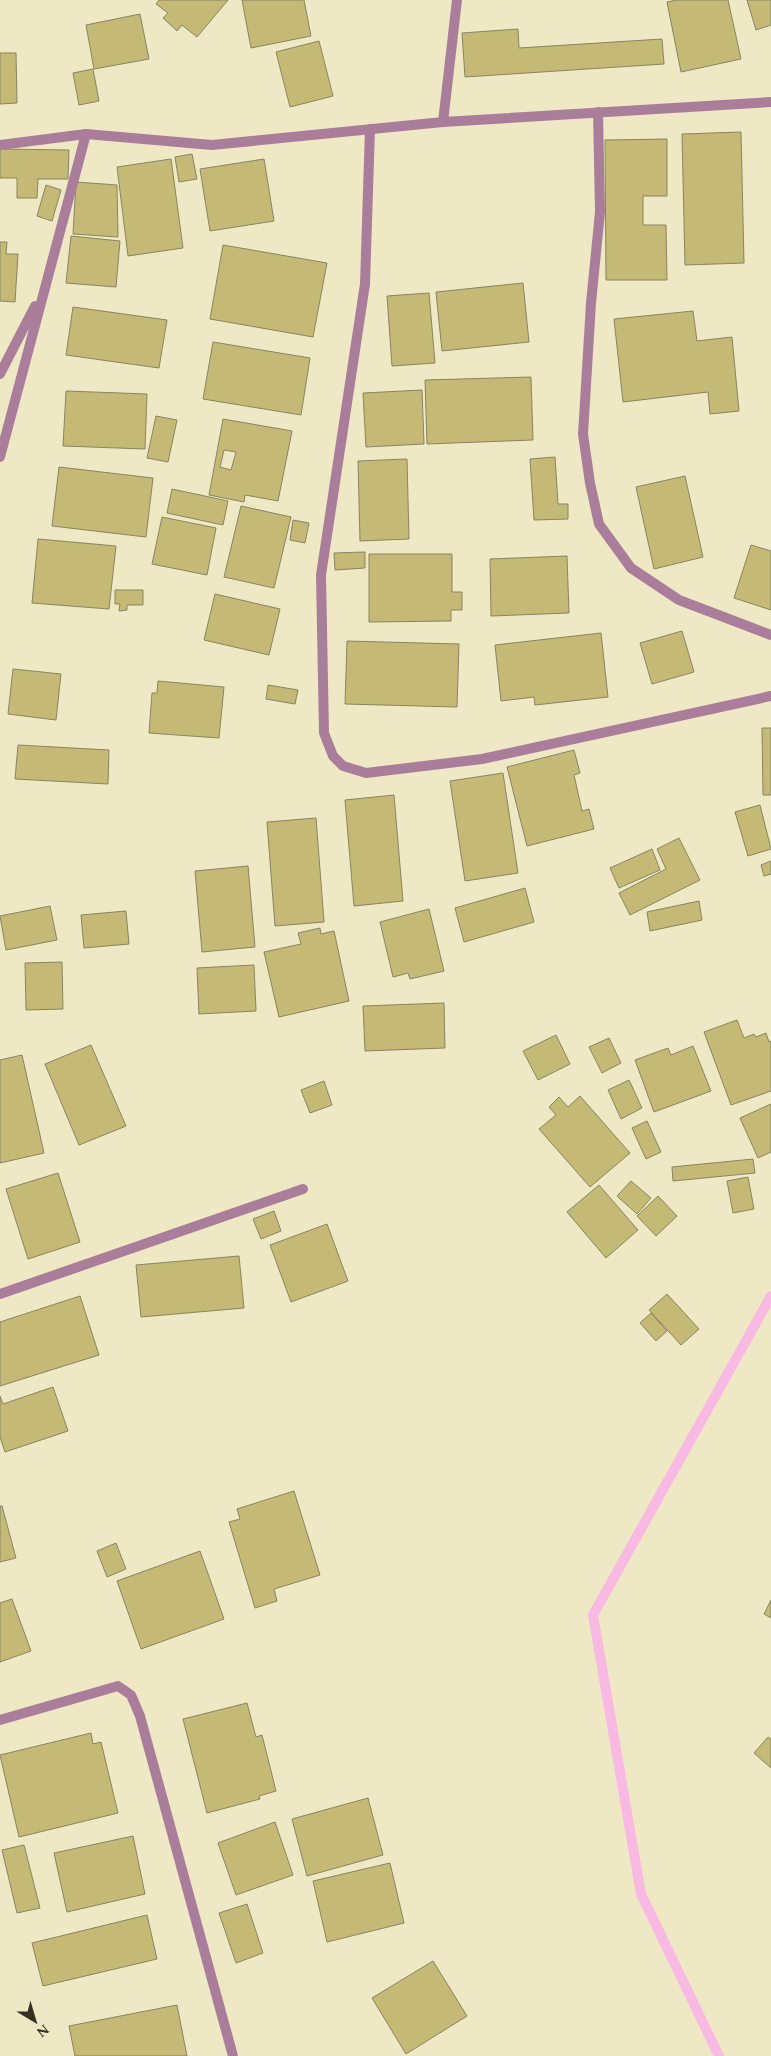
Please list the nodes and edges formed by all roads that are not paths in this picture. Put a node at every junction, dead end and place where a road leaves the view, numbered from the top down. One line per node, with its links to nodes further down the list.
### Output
1 (457, 0): 4 (street)
2 (771, 102): 3 (street)
3 (598, 112): 4 (street); 11 (street)
4 (443, 122): 5 (street)
5 (370, 129): 6 (street); 12 (street)
6 (86, 134): 7 (street); 8 (street)
7 (0, 145)
8 (44, 290): 9 (street); 10 (street)
9 (0, 374)
10 (0, 457)
11 (771, 636)
12 (771, 696)
13 (302, 1189): 14 (street)
14 (0, 1294)
15 (0, 1720): 16 (street)
16 (233, 2056)

